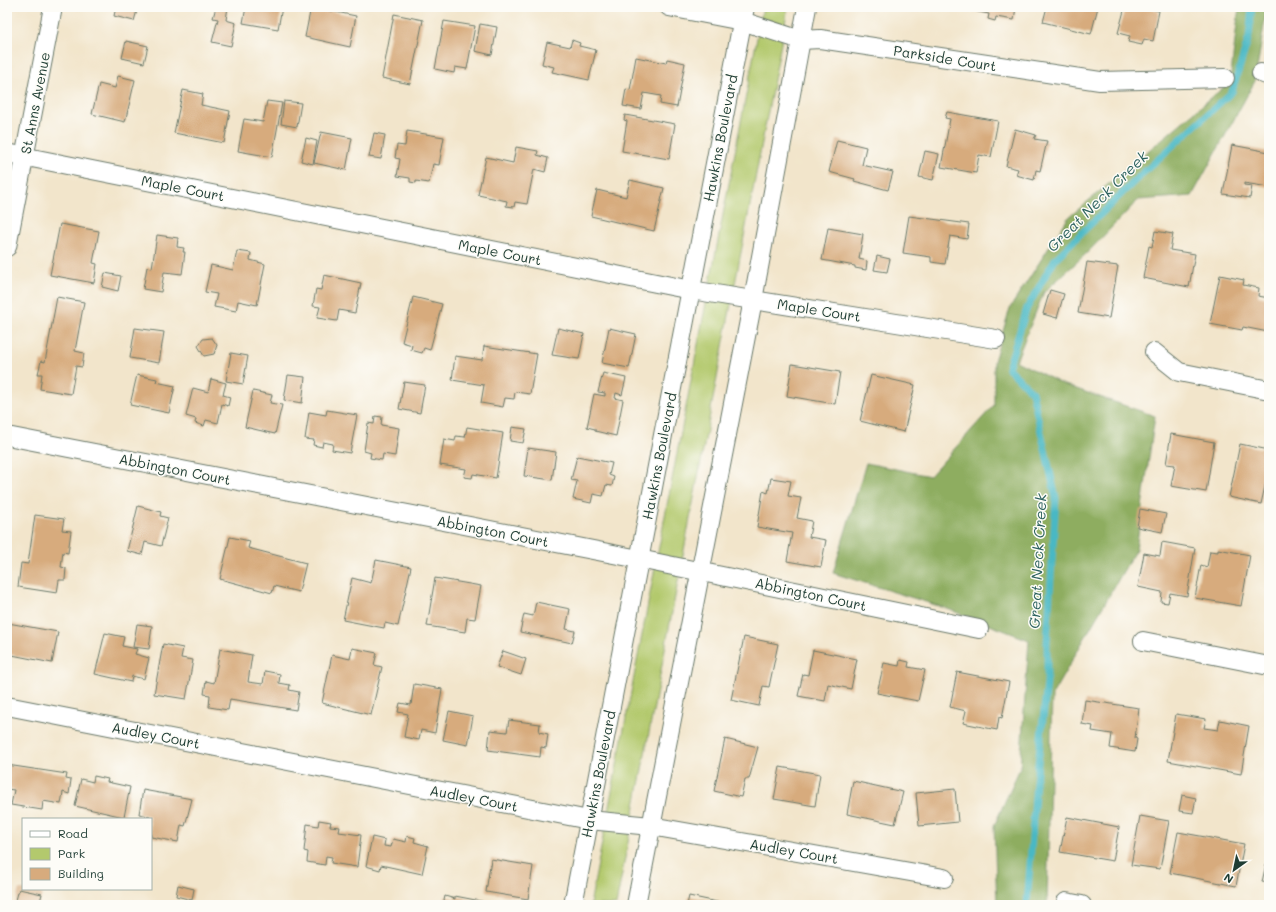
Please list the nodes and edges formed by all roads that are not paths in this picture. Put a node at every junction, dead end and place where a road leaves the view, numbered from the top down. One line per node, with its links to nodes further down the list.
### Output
1 (53, 7): 8 (street, St Anns Avenue)
2 (669, 7): 4 (street, Parkside Court)
3 (807, 7): 5 (street)
4 (744, 14): 5 (street, Parkside Court); 10 (street, Hawkins Boulevard)
5 (801, 40): 6 (street, Parkside Court); 11 (street)
6 (1225, 78)
7 (7, 153): 8 (street, Maple Court)
8 (25, 157): 9 (street, St Anns Avenue); 10 (street, Maple Court)
9 (7, 247)
10 (691, 290): 11 (street, Maple Court); 16 (street, Hawkins Boulevard)
11 (753, 300): 12 (street, Maple Court); 17 (street)
12 (996, 339)
13 (1154, 352): 14 (street)
14 (1269, 390)
15 (7, 436): 16 (street, Abbington Court)
16 (639, 559): 17 (street, Abbington Court); 22 (street, Hawkins Boulevard)
17 (700, 572): 18 (street, Abbington Court); 23 (street)
18 (979, 629)
19 (1143, 641): 20 (street)
20 (1269, 666)
21 (7, 706): 22 (street, Audley Court)
22 (589, 820): 23 (street, Audley Court); 25 (street, Hawkins Boulevard)
23 (651, 826): 24 (street, Audley Court); 26 (street)
24 (944, 878)
25 (573, 905)
26 (636, 905)

